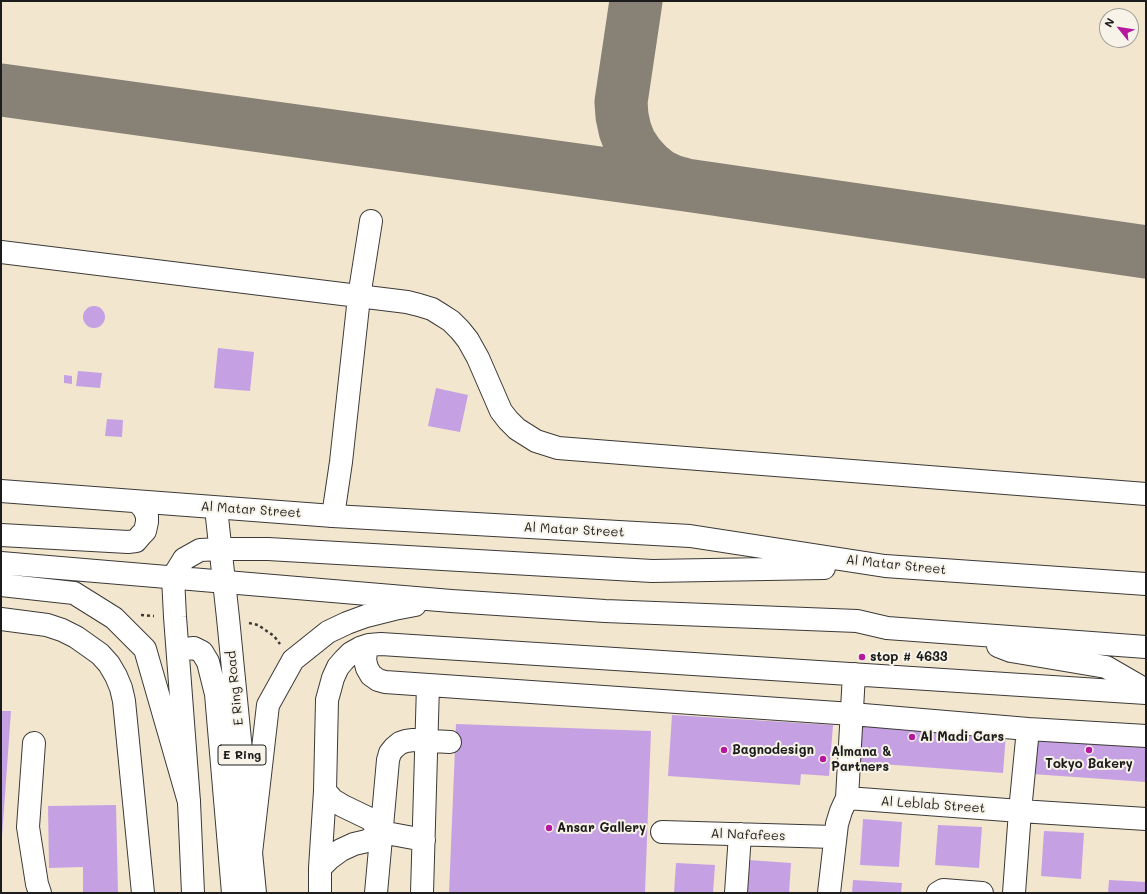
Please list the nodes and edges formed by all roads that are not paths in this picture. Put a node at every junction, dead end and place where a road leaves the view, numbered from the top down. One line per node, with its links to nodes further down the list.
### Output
1 (371, 221): 3 (main road)
2 (1, 252): 3 (main road)
3 (359, 297): 5 (main road); 8 (main road)
4 (1, 491): 6 (main road, Al Matar Street)
5 (1146, 494)
6 (138, 502): 7 (main road, Al Matar Street); 9 (main road)
7 (216, 508): 8 (main road, Al Matar Street); 10 (main road, E Ring Road / E Ring)
8 (333, 516): 12 (main road, Al Matar Street)
9 (1, 534)
10 (220, 549): 12 (main road); 13 (main road); 14 (main road, E Ring Road / E Ring)
11 (1, 563): 13 (main road)
12 (885, 566): 15 (main road, Al Matar Street)
13 (173, 577): 14 (main road); 22 (main road)
14 (224, 581): 17 (main road); 43 (main road, E Ring Road / E Ring)
15 (1146, 584)
16 (1, 585): 35 (main road)
17 (451, 601): 19 (main road); 43 (main road)
18 (1, 619): 46 (main road)
19 (965, 634): 21 (main road); 25 (main road)
20 (369, 645): 23 (main road); 24 (main road); 33 (main road)
21 (1146, 647)
22 (178, 650): 35 (main road); 48 (main road)
23 (854, 674): 26 (main road); 27 (main road)
24 (428, 685): 27 (main road); 30 (main road)
25 (1146, 690)
26 (1146, 694)
27 (852, 714): 28 (main road); 34 (main road)
28 (1028, 729): 29 (main road); 36 (main road)
29 (1146, 736)
30 (426, 741): 31 (main road); 38 (main road); 42 (main road)
31 (450, 742)
32 (34, 743): 45 (main road)
33 (325, 791): 38 (main road); 44 (main road)
34 (846, 798): 36 (main road, Al Leblab Street); 41 (main road)
35 (189, 802): 47 (main road)
36 (1020, 811): 37 (main road, Al Leblab Street); 57 (main road)
37 (1146, 818)
38 (381, 832): 42 (main road); 44 (main road); 51 (main road)
39 (662, 832): 40 (main road, Al Nafafees)
40 (740, 834): 41 (main road, Al Nafafees); 53 (main road)
41 (834, 837): 54 (main road)
42 (424, 840): 52 (main road)
43 (251, 853): 49 (main road, E Ring Road / E Ring)
44 (320, 868): 50 (main road)
45 (40, 893)
46 (143, 893)
47 (194, 893)
48 (233, 893)
49 (255, 893)
50 (320, 893)
51 (376, 893)
52 (422, 893)
53 (736, 893)
54 (829, 893)
55 (938, 893): 56 (main road)
56 (982, 893)
57 (1014, 893)

